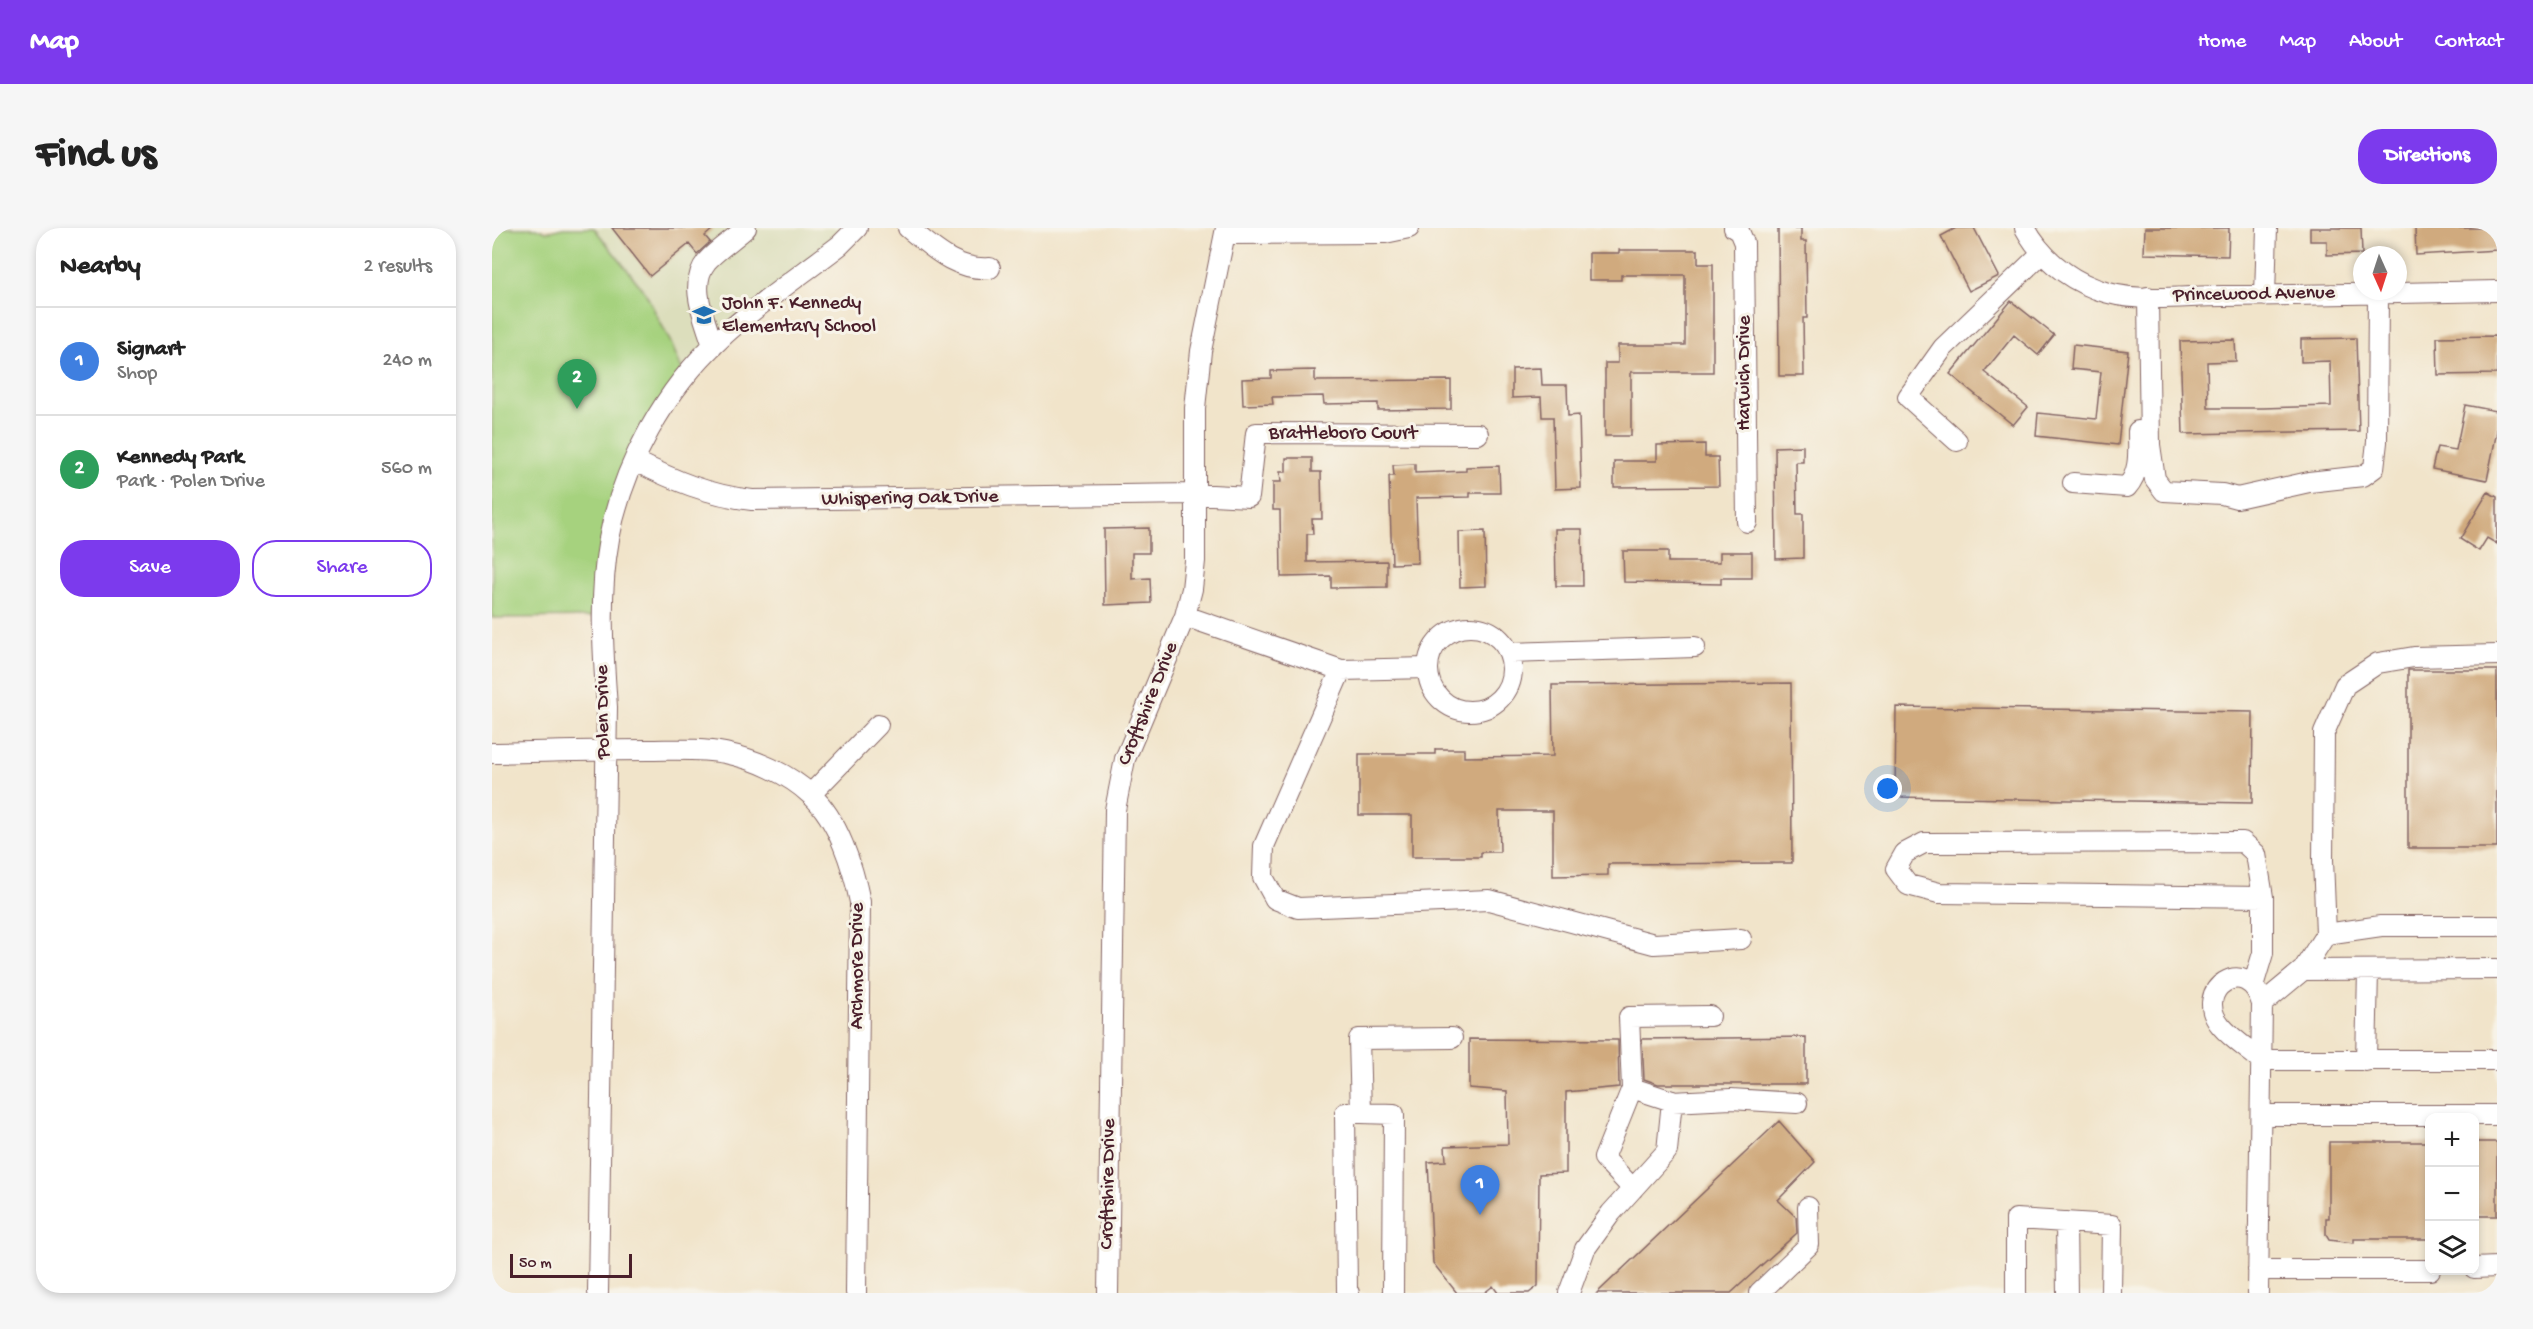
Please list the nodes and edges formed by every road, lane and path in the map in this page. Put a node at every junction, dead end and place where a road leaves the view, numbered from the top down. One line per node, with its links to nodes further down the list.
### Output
1 (746, 228): 17 (street)
2 (857, 228): 17 (street, Polen Drive)
3 (908, 228): 10 (street)
4 (1409, 228): 7 (street)
5 (1734, 228): 23 (street, Harwich Drive)
6 (2267, 228): 15 (street)
7 (1226, 231): 22 (street, Croftshire Drive)
8 (2027, 233): 9 (street, Princewood Avenue)
9 (2042, 253): 14 (street, Princewood Avenue); 19 (street)
10 (990, 268)
11 (2497, 291): 12 (street, Princewood Avenue)
12 (2407, 293)
13 (2353, 294): 15 (street, Princewood Avenue)
14 (2142, 296): 15 (street, Princewood Avenue); 16 (street); 21 (street)
15 (2265, 296)
16 (2378, 300)
17 (713, 346): 20 (street, Polen Drive)
18 (1478, 434): 22 (street, Brattleboro Court)
19 (1957, 441)
20 (635, 461): 22 (street, Whispering Oak Drive); 31 (street, Polen Drive)
21 (2073, 483)
22 (1194, 494): 24 (street, Croftshire Drive)
23 (1747, 522)
24 (1185, 616): 29 (street); 63 (street, Croftshire Drive)
25 (1695, 647): 26 (street)
26 (1510, 653): 28 (street); 28 (street)
27 (2497, 655): 36 (street)
28 (1428, 668): 29 (street)
29 (1341, 670): 37 (street)
30 (878, 725): 33 (street)
31 (605, 750): 32 (street, Archmore Drive); 33 (street, Archmore Drive); 61 (street, Polen Drive)
32 (492, 753)
33 (811, 794): 62 (street, Archmore Drive)
34 (2263, 897): 34 (street); 41 (street)
35 (2497, 926): 36 (street)
36 (2326, 934): 39 (street)
37 (1741, 939)
38 (2497, 969): 40 (street)
39 (2303, 970): 40 (street); 42 (street)
40 (2368, 971): 47 (street)
41 (2253, 986): 42 (street); 45 (street)
42 (2262, 1004): 45 (street)
43 (1710, 1016): 48 (street)
44 (1452, 1038): 51 (street)
45 (2260, 1060): 47 (street); 52 (street)
46 (2497, 1060): 47 (street)
47 (2366, 1061)
48 (1632, 1088): 49 (street); 54 (street)
49 (1672, 1102): 50 (street); 54 (street)
50 (1797, 1103)
51 (1353, 1113): 64 (street); 65 (street)
52 (2262, 1115): 53 (street); 59 (street)
53 (2497, 1115)
54 (1633, 1189): 66 (street)
55 (1808, 1207): 67 (street)
56 (2066, 1222): 68 (street); 69 (street); 70 (street)
57 (2497, 1267): 58 (street)
58 (2479, 1268)
59 (2258, 1270): 60 (street); 71 (street)
60 (2425, 1270)
61 (598, 1293)
62 (856, 1293)
63 (1108, 1293)
64 (1348, 1293)
65 (1393, 1293)
66 (1569, 1293)
67 (1758, 1293)
68 (2016, 1293)
69 (2067, 1293)
70 (2111, 1293)
71 (2258, 1293)

